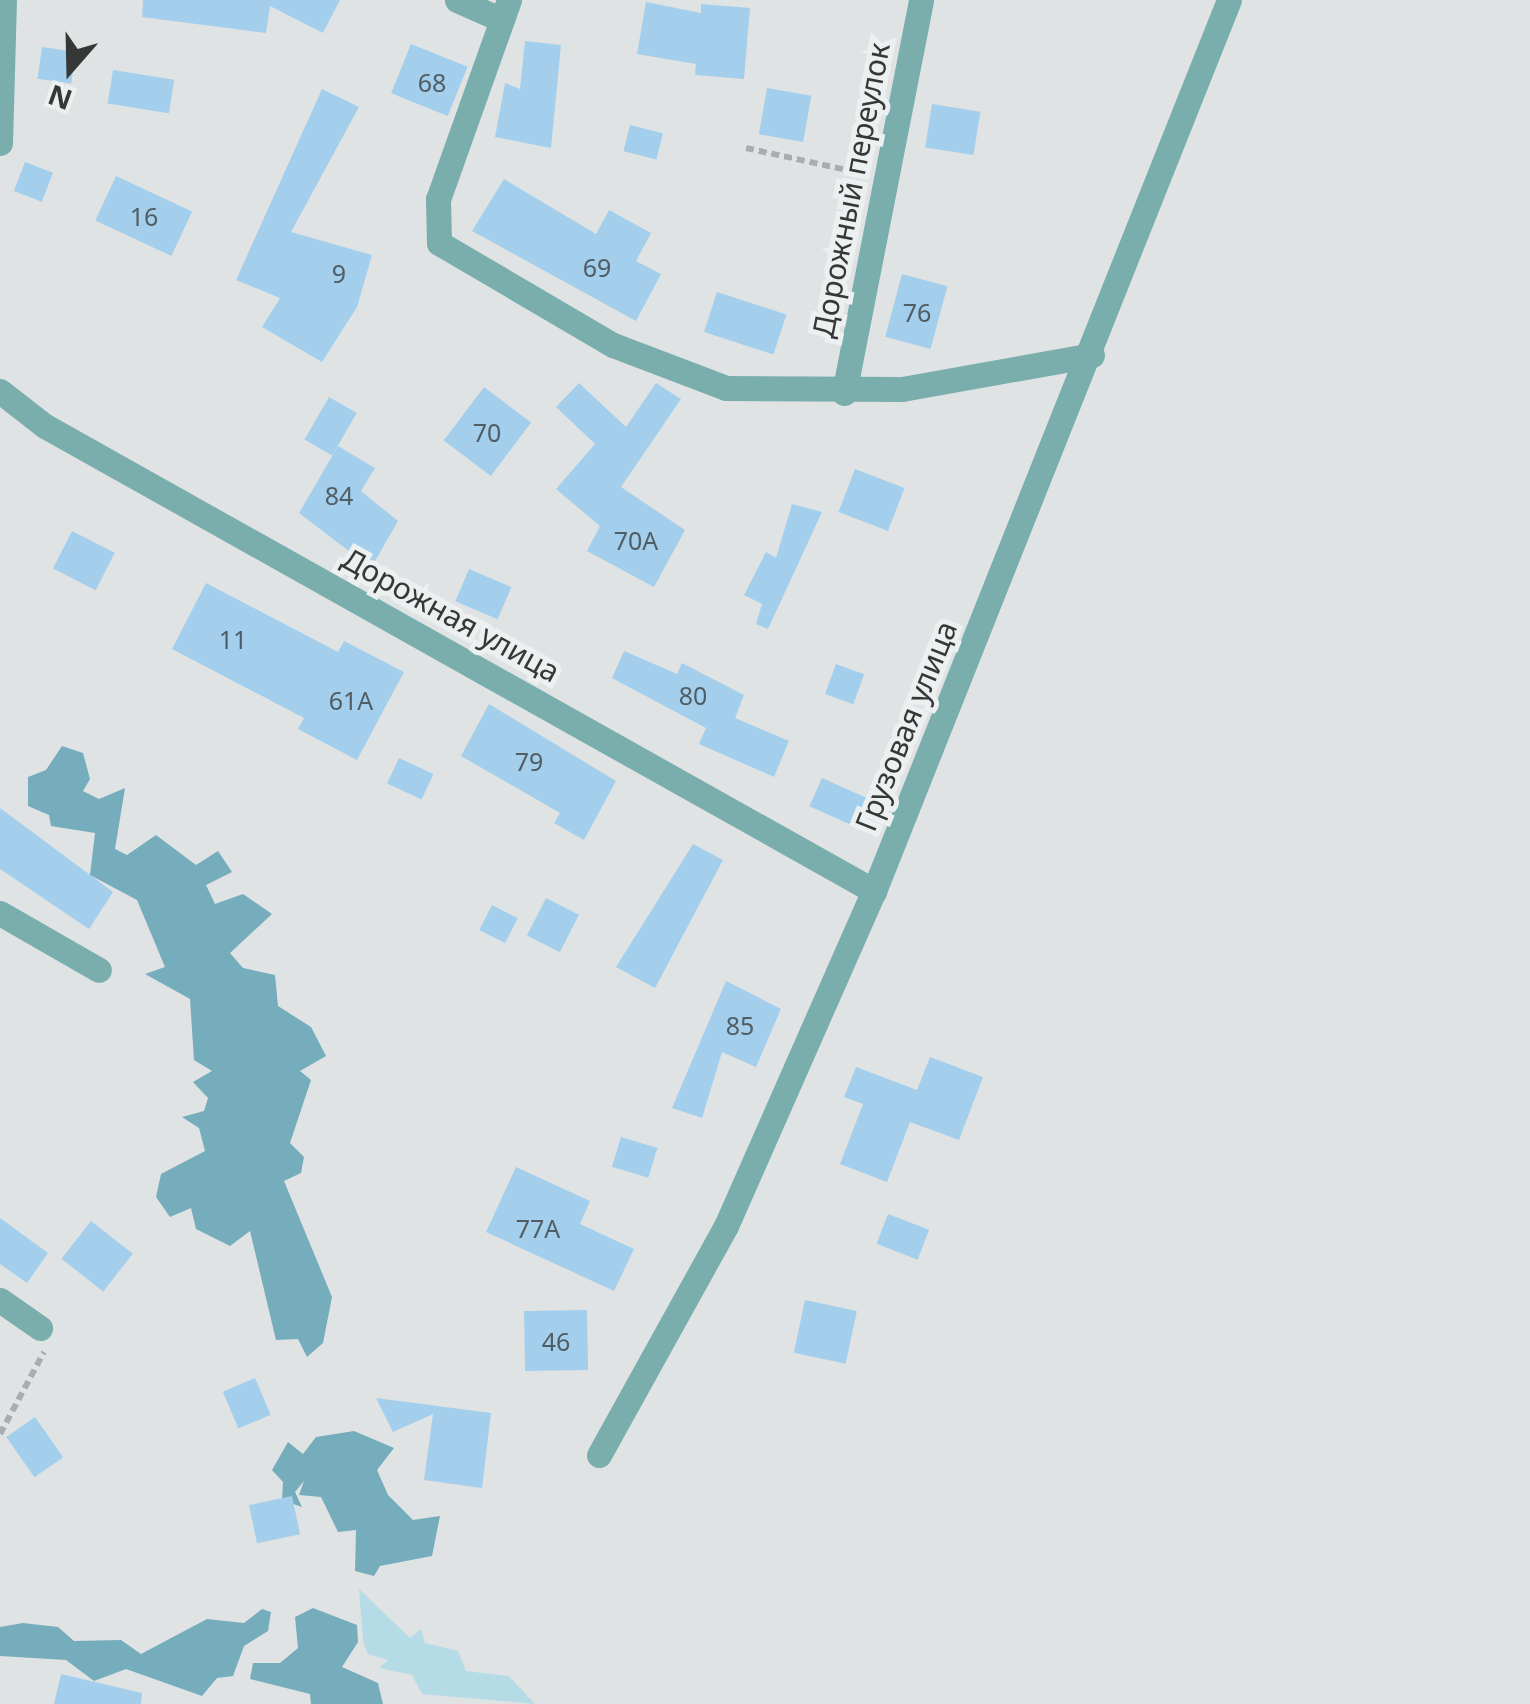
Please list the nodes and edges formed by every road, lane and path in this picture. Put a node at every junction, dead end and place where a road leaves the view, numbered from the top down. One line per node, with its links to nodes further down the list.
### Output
1 (4, 0): 6 (street)
2 (457, 0): 5 (street)
3 (921, 0): 8 (street, Дорожный переулок)
4 (1229, 0): 9 (street, Грузовая улица)
5 (506, 10): 11 (street)
6 (0, 143)
7 (746, 148): 8 (path)
8 (887, 179): 11 (street, Дорожный переулок)
9 (1092, 355): 11 (street); 12 (street, Грузовая улица)
10 (0, 391): 12 (street, Дорожная улица)
11 (844, 393)
12 (874, 891): 18 (street, Грузовая улица)
13 (0, 913): 14 (street)
14 (99, 970)
15 (0, 1300): 16 (street)
16 (40, 1328): 17 (path)
17 (0, 1434)
18 (600, 1455)

